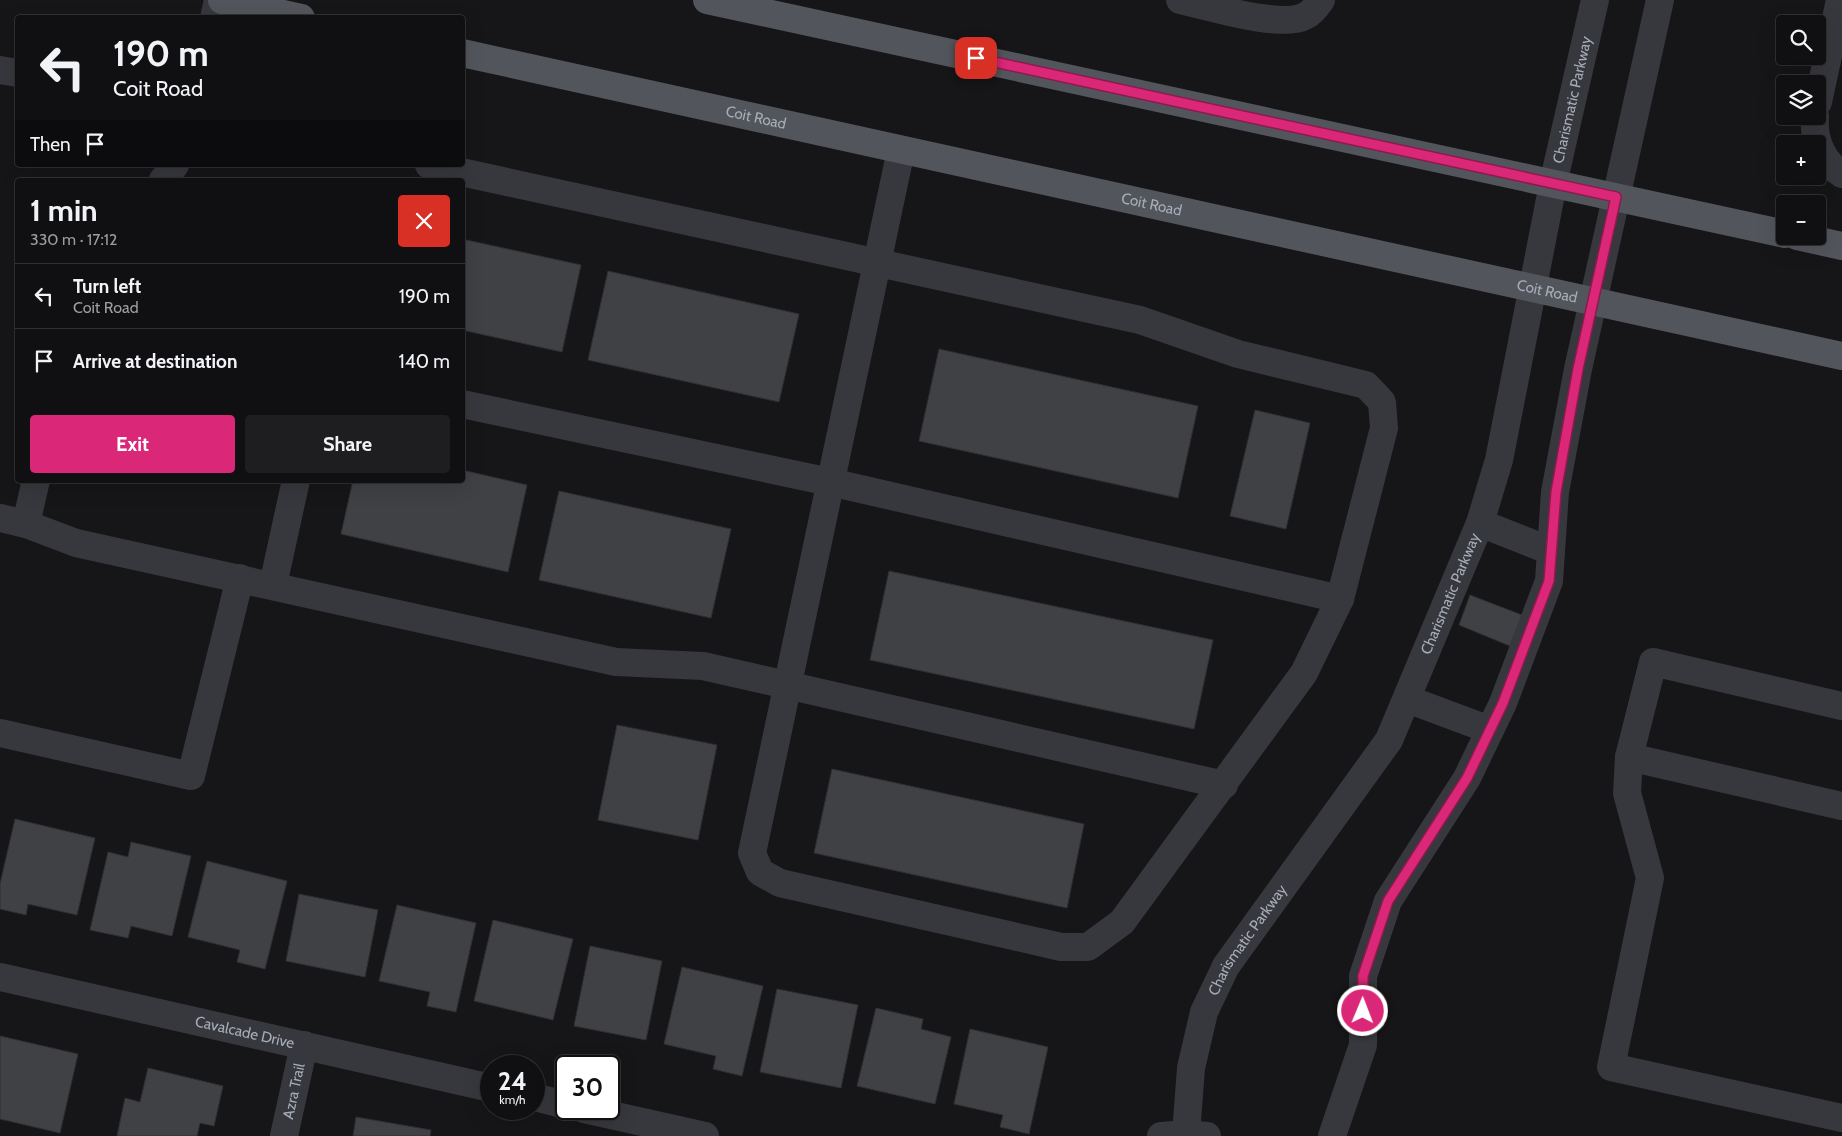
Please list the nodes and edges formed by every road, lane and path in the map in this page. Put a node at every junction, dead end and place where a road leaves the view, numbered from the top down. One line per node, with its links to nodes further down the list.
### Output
1 (218, 0): 9 (street)
2 (222, 0): 10 (main road)
3 (708, 0): 21 (main road)
4 (1180, 0): 8 (street)
5 (1595, 0): 21 (street, Charismatic Parkway)
6 (1660, 0): 22 (street)
7 (1840, 0): 14 (street)
8 (1313, 8)
9 (215, 15)
10 (288, 15)
11 (465, 54): 16 (main road, Coit Road)
12 (0, 70): 13 (street)
13 (15, 72)
14 (1824, 75)
15 (1814, 125): 19 (street)
16 (901, 150): 26 (street); 27 (main road, Coit Road)
17 (173, 167): 20 (street)
18 (438, 167): 26 (street)
19 (1842, 174)
20 (165, 178)
21 (1553, 184): 22 (main road); 27 (street, Charismatic Parkway)
22 (1616, 197): 23 (main road); 28 (street)
23 (1776, 232)
24 (1826, 242): 25 (main road)
25 (1842, 246)
26 (876, 264): 31 (street); 39 (street)
27 (1532, 289): 28 (main road, Coit Road); 35 (street, Charismatic Parkway)
28 (1593, 302): 29 (main road, Coit Road); 36 (street)
29 (1842, 356)
30 (465, 405): 31 (street)
31 (830, 482): 39 (street); 40 (street)
32 (34, 483): 34 (street)
33 (295, 483): 38 (street)
34 (13, 521): 37 (street)
35 (1480, 524): 36 (street); 41 (street, Charismatic Parkway)
36 (1551, 551): 43 (street)
37 (240, 578): 38 (street); 44 (street)
38 (273, 584): 40 (street)
39 (1340, 599): 46 (street)
40 (786, 685): 46 (street); 46 (street)
41 (1407, 699): 43 (street); 54 (street, Charismatic Parkway)
42 (1842, 706): 45 (street)
43 (1490, 730): 57 (street)
44 (0, 733)
45 (1629, 757): 47 (street); 51 (street)
46 (1224, 785)
47 (1842, 806)
48 (0, 977): 49 (street, Cavalcade Drive)
49 (304, 1045): 50 (street, Cavalcade Drive); 55 (street, Azra Trail)
50 (480, 1085)
51 (1842, 1118)
52 (620, 1120): 53 (street)
53 (657, 1131): 56 (street)
54 (1185, 1135)
55 (284, 1136)
56 (705, 1136)
57 (1332, 1136)

